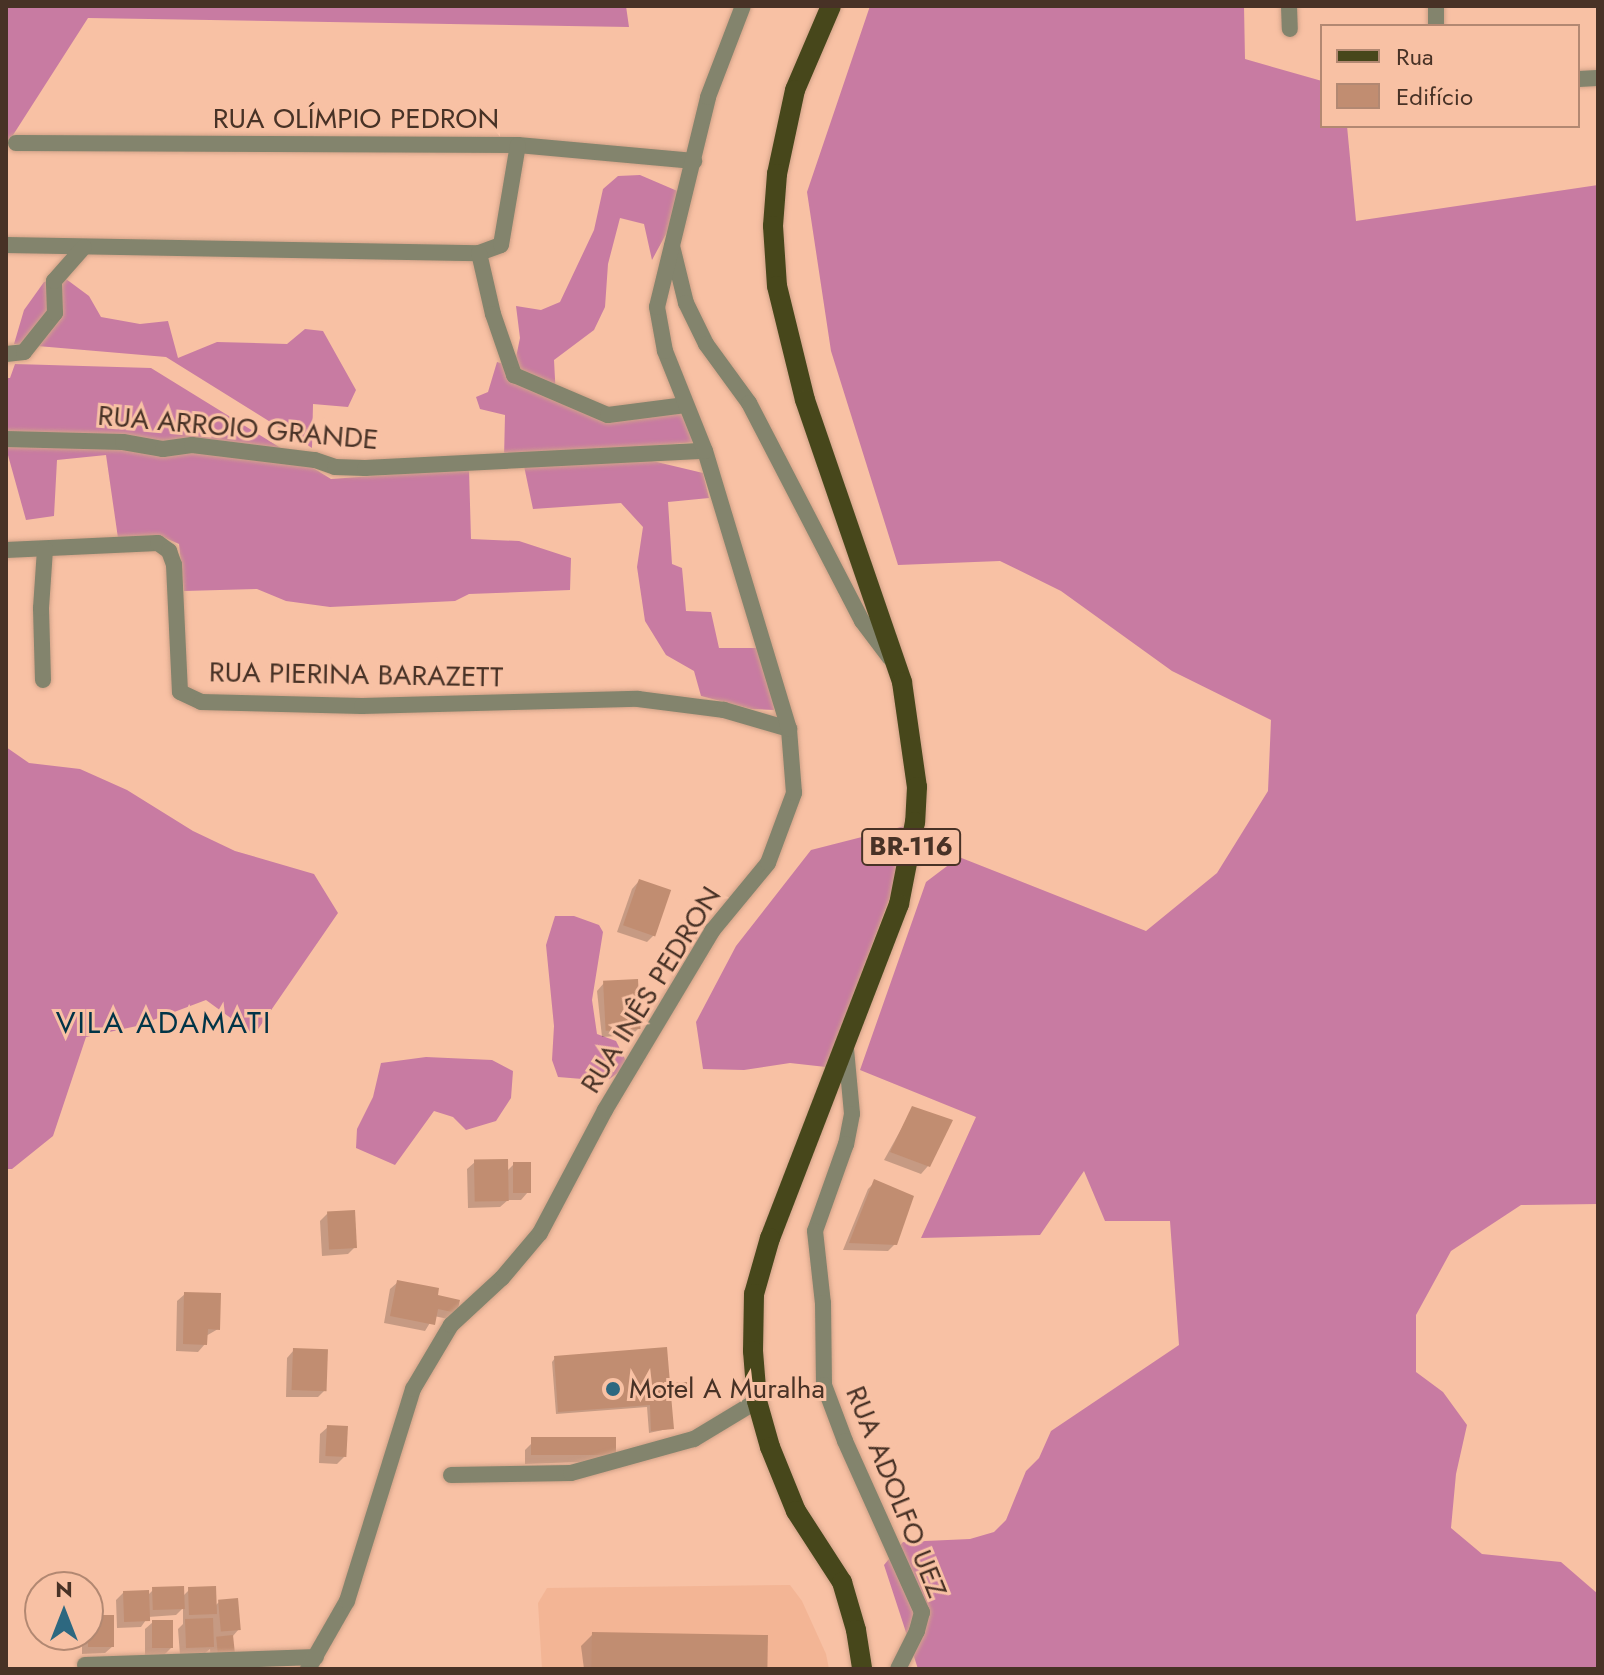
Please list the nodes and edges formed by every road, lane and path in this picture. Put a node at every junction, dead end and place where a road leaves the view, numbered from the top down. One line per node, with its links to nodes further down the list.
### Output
1 (743, 6): 7 (street, RUA INÊS PEDRON)
2 (831, 6): 18 (main road, BR-116)
3 (1289, 6): 4 (street)
4 (1290, 29)
5 (16, 143): 6 (street, RUA OLÍMPIO PEDRON)
6 (518, 145): 7 (street, RUA OLÍMPIO PEDRON); 11 (street)
7 (694, 161): 9 (street, RUA INÊS PEDRON)
8 (6, 245): 10 (street)
9 (672, 245): 13 (street, RUA INÊS PEDRON); 18 (street, RUA INÊS PEDRON)
10 (84, 247): 11 (street); 12 (street)
11 (479, 253): 13 (street)
12 (6, 354)
13 (685, 405): 15 (street, RUA INÊS PEDRON)
14 (6, 439): 15 (street, RUA ARROIO GRANDE)
15 (705, 451): 20 (street, RUA INÊS PEDRON)
16 (45, 549): 17 (street, RUA PIERINA BARAZETT); 19 (street); 20 (street, RUA PIERINA BARAZETT)
17 (6, 550)
18 (897, 669): 21 (main road, BR-116)
19 (43, 680)
20 (789, 729): 24 (street, RUA INÊS PEDRON)
21 (846, 1049): 22 (main road, BR-116); 27 (street, RUA ADOLFO UEZ)
22 (757, 1401): 23 (street); 26 (main road, BR-116)
23 (451, 1475)
24 (312, 1663): 25 (street)
25 (85, 1665)
26 (862, 1669)
27 (898, 1669)

